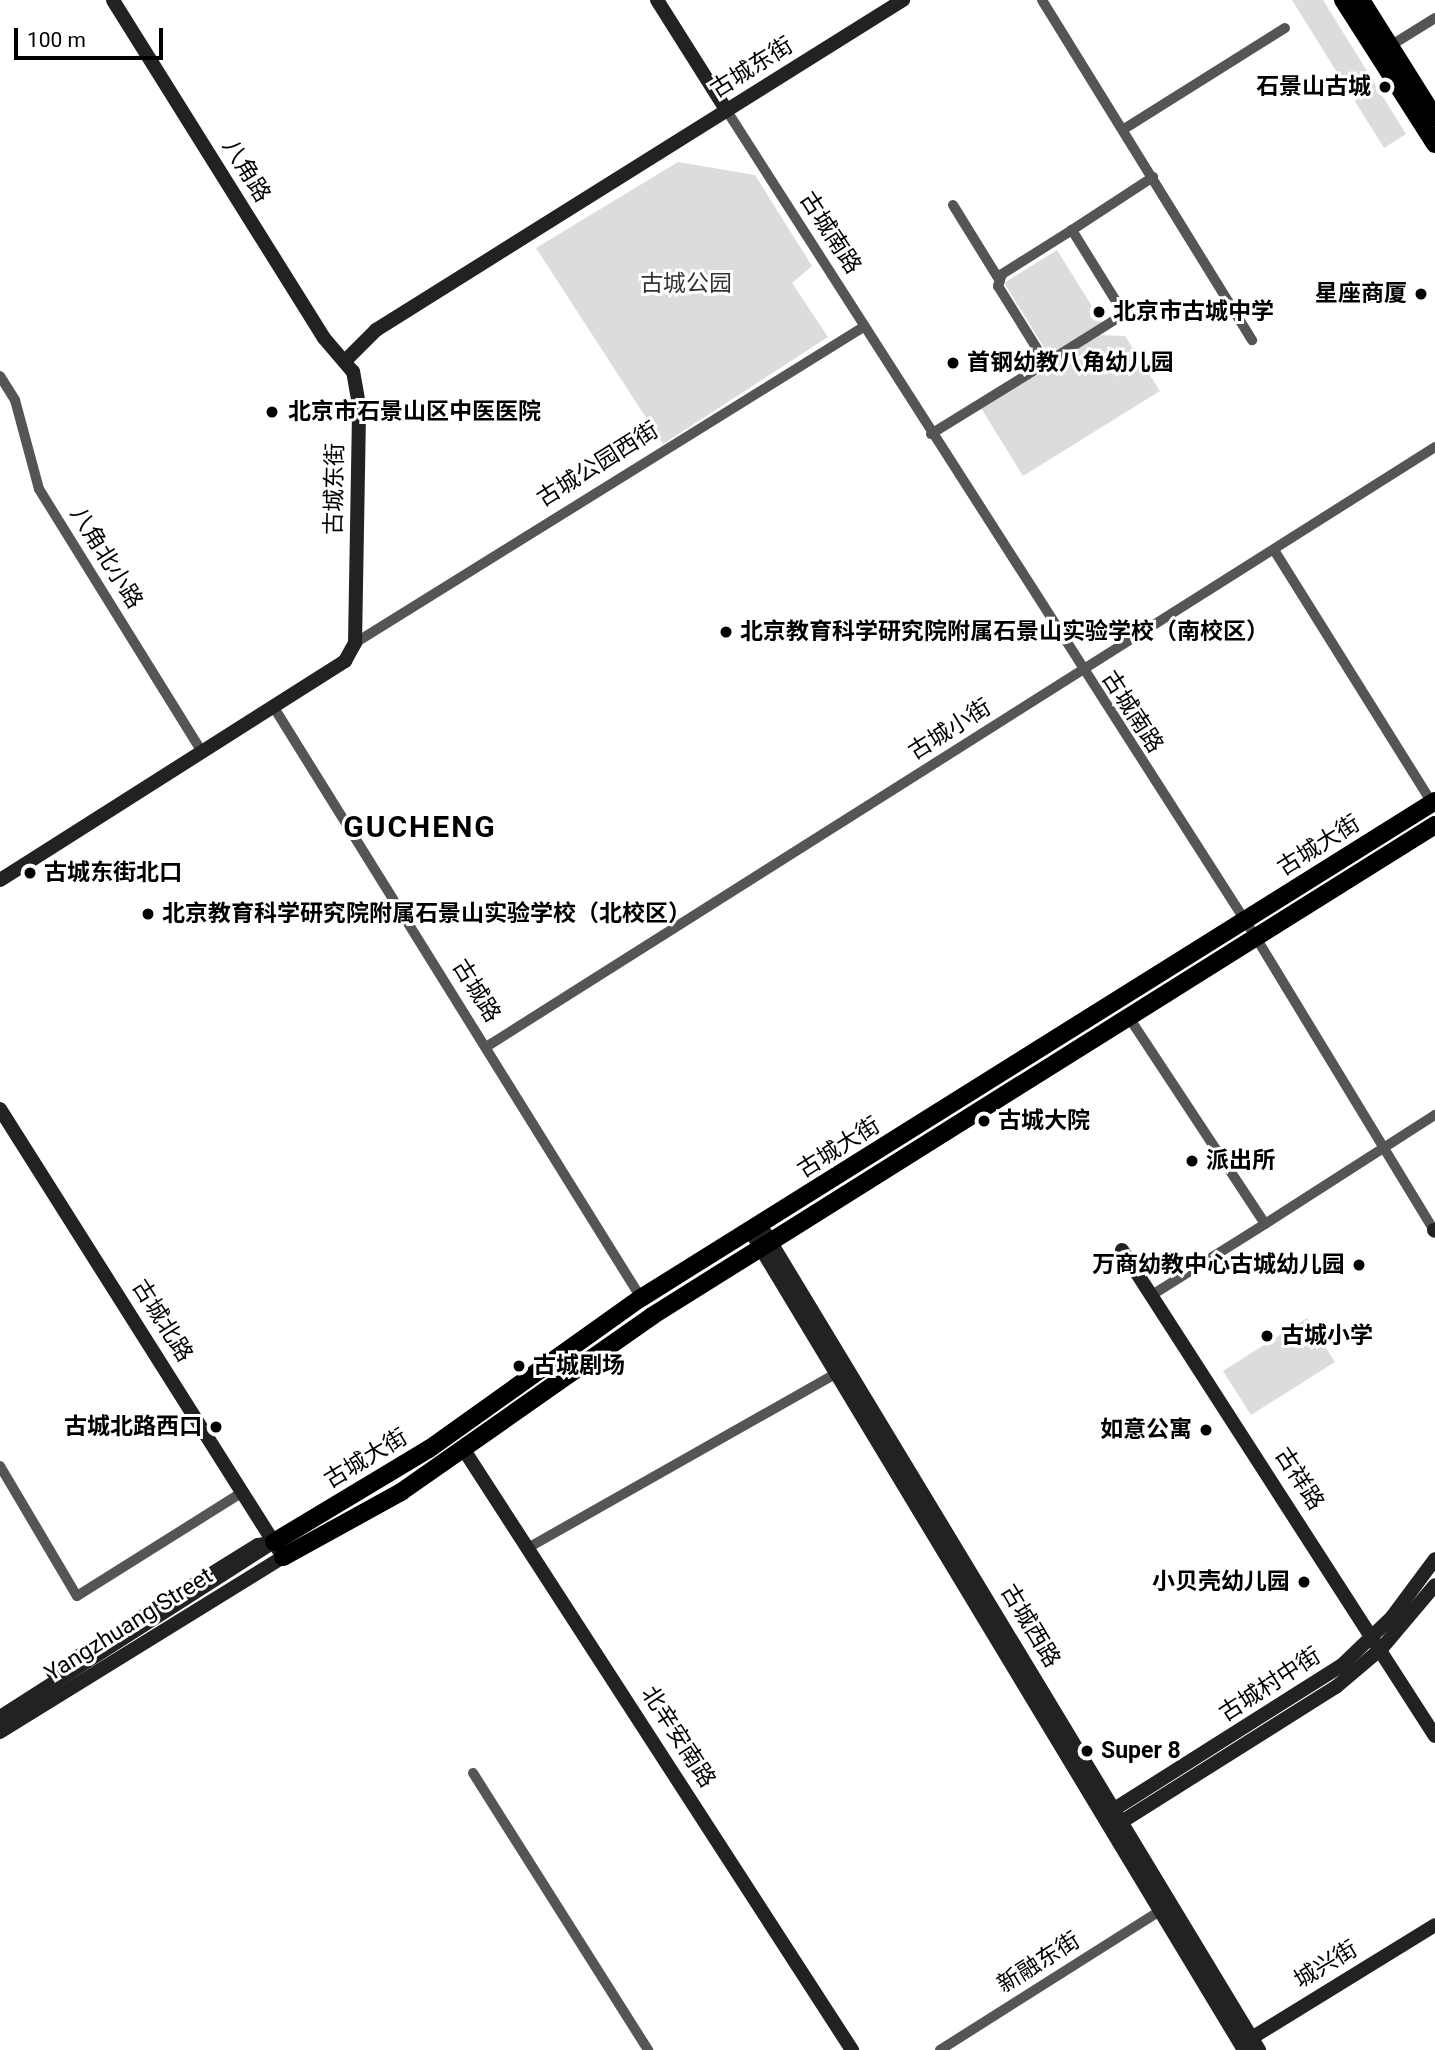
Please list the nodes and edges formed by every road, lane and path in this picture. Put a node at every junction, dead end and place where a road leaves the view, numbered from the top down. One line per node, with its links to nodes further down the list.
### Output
1 (113, 0): 20 (street, 八角路)
2 (657, 0): 10 (street)
3 (903, 0): 10 (street, 古城东街)
4 (1042, 0): 12 (street)
5 (1343, 0): 13 (main road)
6 (1361, 0): 9 (main road)
7 (1435, 18): 9 (street)
8 (1285, 28): 12 (street)
9 (1390, 46): 11 (main road)
10 (727, 111): 18 (street, 古城南路); 20 (street, 古城东街)
11 (1435, 118)
12 (1124, 129): 14 (street)
13 (1435, 144)
14 (1153, 177): 16 (street); 19 (street)
15 (953, 205): 17 (street)
16 (1072, 230): 17 (street); 21 (street)
17 (1000, 281): 21 (street)
18 (864, 326): 23 (street, 古城南路); 26 (street, 古城公园西街)
19 (1252, 340)
20 (348, 358): 26 (street, 古城东街)
21 (1046, 363): 23 (street)
22 (0, 376): 29 (street, 八角北小路)
23 (932, 433): 27 (street, 古城南路)
24 (1435, 447): 25 (street, 古城小街)
25 (1274, 550): 27 (street, 古城小街); 30 (street)
26 (355, 643): 28 (street)
27 (1082, 672): 33 (street, 古城南路); 35 (street, 古城小街)
28 (273, 706): 29 (street); 35 (street, 古城路)
29 (202, 752): 32 (street)
30 (1434, 802): 33 (main road, 古城大街)
31 (1435, 825): 33 (main road, 古城大街)
32 (0, 880)
33 (1250, 929): 34 (main road, 古城大街); 38 (street, 古城南路); 41 (main road, 古城大街)
34 (1128, 1016): 39 (street); 41 (main road, 古城大街)
35 (486, 1047): 44 (street, 古城路)
36 (0, 1109): 48 (street, 古城北路)
37 (1435, 1115): 38 (street)
38 (1384, 1147): 39 (street); 40 (street, 古城南路)
39 (1265, 1224): 43 (street)
40 (1434, 1231)
41 (761, 1236): 44 (main road, 古城大街); 45 (street, 古城西路); 46 (main road, 古城大街); 59 (street, 古城西路)
42 (1122, 1250): 43 (street, 古祥路)
43 (1152, 1295): 53 (street, 古祥路)
44 (641, 1298): 50 (main road, 古城大街)
45 (837, 1373): 49 (street); 59 (street, 古城西路)
46 (464, 1450): 49 (street, 北辛安南路); 50 (main road, 古城大街)
47 (0, 1466): 48 (street)
48 (243, 1492): 50 (street, 古城北路)
49 (526, 1549): 64 (street, 北辛安南路)
50 (279, 1550): 54 (street, Yangzhuang Street); 55 (street); 56 (street, Yangzhuang Street)
51 (1435, 1559): 53 (street, 古城村中街)
52 (1435, 1585): 53 (street, 古城村中街)
53 (1378, 1642): 57 (street, 古祥路); 59 (street, 古城村中街)
54 (0, 1706)
55 (0, 1717)
56 (0, 1732)
57 (1435, 1735)
58 (473, 1773): 63 (street)
59 (1113, 1819): 60 (street, 古城西路); 62 (street, 古城西路)
60 (1160, 1911): 62 (street, 古城西路); 65 (street, 新融东街)
61 (1435, 1925): 62 (street, 城兴街)
62 (1249, 2045)
63 (648, 2050)
64 (852, 2050)
65 (940, 2050)

